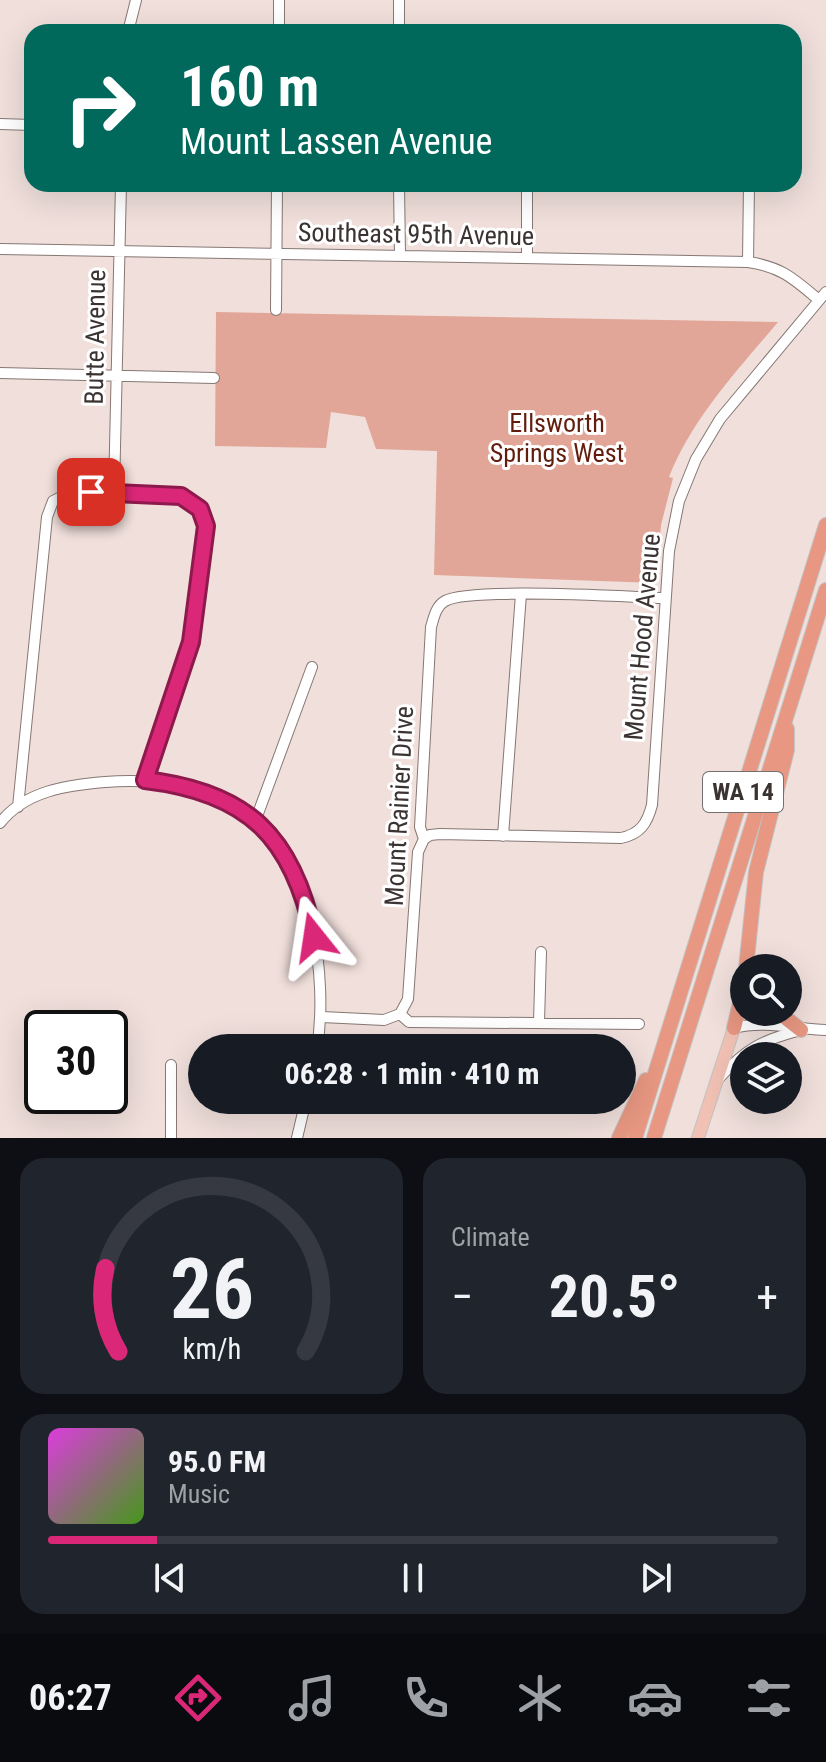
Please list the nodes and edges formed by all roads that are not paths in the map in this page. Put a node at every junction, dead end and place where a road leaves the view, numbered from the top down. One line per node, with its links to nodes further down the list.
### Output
1 (136, 0): 4 (street)
2 (279, 0): 5 (street)
3 (399, 0): 6 (street)
4 (130, 24)
5 (279, 24)
6 (399, 24)
7 (0, 124): 8 (street)
8 (24, 125)
9 (121, 192): 15 (street, Butte Avenue)
10 (277, 192): 16 (street)
11 (399, 192): 17 (street)
12 (527, 192): 18 (street)
13 (749, 192): 19 (street)
14 (0, 249): 15 (street, Southeast 95th Avenue)
15 (119, 251): 16 (street, Southeast 95th Avenue); 23 (street, Butte Avenue)
16 (277, 255): 17 (street, Southeast 95th Avenue); 21 (street)
17 (400, 255): 18 (street, Southeast 95th Avenue)
18 (527, 258): 19 (street, Southeast 95th Avenue)
19 (748, 262): 20 (street, Southeast 95th Avenue)
20 (823, 296): 29 (street, Mount Hood Avenue)
21 (276, 310)
22 (0, 373): 23 (street)
23 (116, 376): 24 (street); 25 (street, Butte Avenue)
24 (214, 378)
25 (114, 491): 32 (street); 33 (street)
26 (826, 525): 49 (highway, WA 14)
27 (826, 590): 31 (highway, WA 14)
28 (521, 594): 29 (street); 36 (street); 37 (street, Mount Rainier Drive)
29 (665, 598): 36 (street, Mount Hood Avenue)
30 (312, 667): 34 (street)
31 (786, 716): 39 (highway); 57 (highway, WA 14)
32 (145, 780): 33 (street); 34 (street)
33 (18, 807): 35 (street)
34 (256, 819): 41 (street)
35 (0, 823)
36 (503, 836): 37 (street)
37 (424, 839): 40 (street, Mount Rainier Drive)
38 (541, 952): 42 (street)
39 (749, 954)
40 (400, 1014): 41 (street); 42 (street)
41 (322, 1017): 48 (street)
42 (539, 1022): 43 (street)
43 (639, 1024)
44 (796, 1026): 46 (highway)
45 (734, 1028): 46 (street); 51 (main road)
46 (801, 1030): 47 (street); 51 (street)
47 (826, 1030)
48 (319, 1034)
49 (659, 1060): 55 (highway); 56 (highway, WA 14)
50 (171, 1065): 53 (street)
51 (715, 1083): 58 (main road)
52 (303, 1114): 54 (street)
53 (171, 1138)
54 (297, 1138)
55 (619, 1138)
56 (635, 1138)
57 (654, 1138)
58 (698, 1138)

